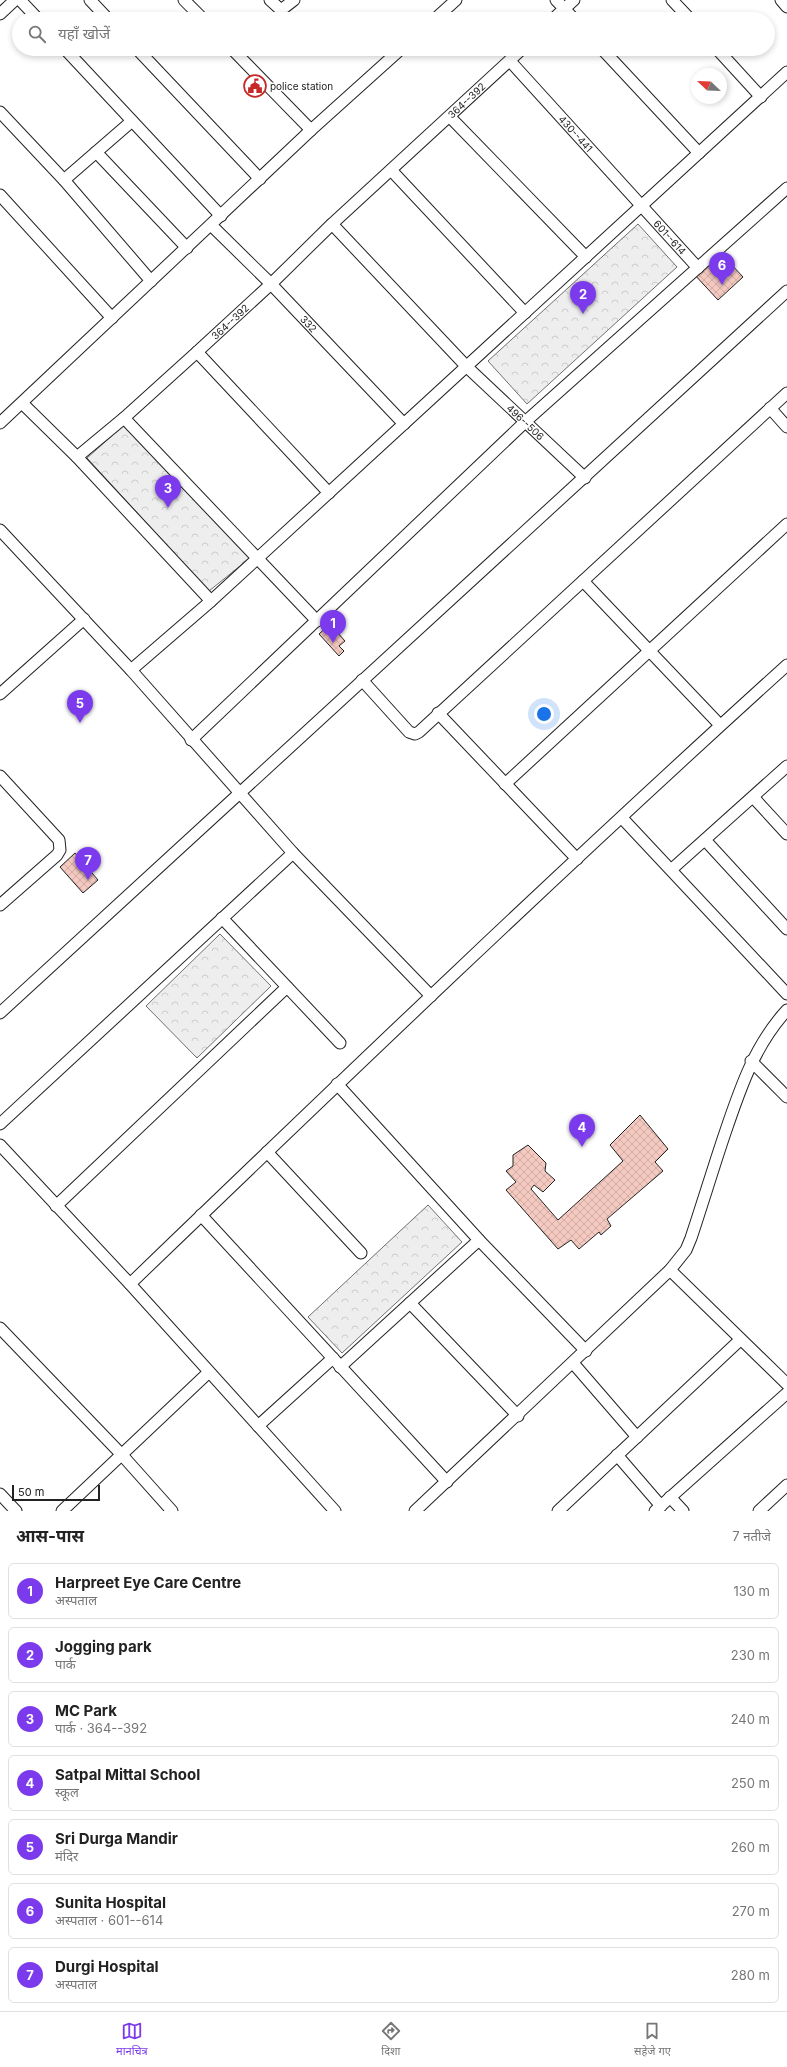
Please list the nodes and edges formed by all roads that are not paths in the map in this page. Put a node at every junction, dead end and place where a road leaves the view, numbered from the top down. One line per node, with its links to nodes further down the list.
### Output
1 (15, 0): 21 (street)
2 (20, 0): 14 (street)
3 (90, 0): 15 (street)
4 (184, 0): 16 (street)
5 (270, 0): 6 (street)
6 (294, 0)
7 (456, 0): 17 (street)
8 (556, 0): 13 (street)
9 (574, 0): 13 (street)
10 (672, 0): 20 (street)
11 (781, 0): 12 (street)
12 (787, 7)
13 (564, 8): 18 (street); 19 (street)
14 (31, 12)
15 (101, 12)
16 (196, 12)
17 (443, 12)
18 (560, 12)
19 (568, 12)
20 (683, 12)
21 (0, 14)
22 (72, 56): 34 (street)
23 (143, 56): 39 (street)
24 (239, 56): 35 (street)
25 (393, 56): 35 (street)
26 (515, 56): 29 (street, 364--392)
27 (609, 56): 37 (street)
28 (723, 56): 31 (street)
29 (510, 61): 33 (street, 364--392); 43 (street, 430--441)
30 (787, 72): 31 (street)
31 (761, 97): 37 (street)
32 (0, 112): 40 (street)
33 (450, 117): 38 (street, 364--392); 48 (street)
34 (132, 121): 36 (street); 44 (street)
35 (311, 130): 39 (street)
36 (96, 152): 40 (street); 47 (street)
37 (699, 153): 43 (street)
38 (391, 170): 45 (street, 364--392); 53 (street)
39 (260, 179): 44 (street)
40 (64, 180): 50 (street)
41 (787, 188): 49 (street)
42 (0, 195): 54 (street)
43 (641, 207): 48 (street); 49 (street, 601--614)
44 (220, 216): 46 (street)
45 (332, 224): 51 (street, 364--392); 56 (street, 496--506)
46 (211, 225): 47 (street); 51 (street, 332)
47 (186, 248): 50 (street)
48 (586, 257): 53 (street)
49 (698, 268): 61 (street)
50 (151, 281): 54 (street)
51 (271, 284): 55 (street, 364--392); 63 (street, 332)
52 (787, 291): 66 (street)
53 (525, 313): 56 (street)
54 (112, 318): 58 (street)
55 (197, 352): 60 (street, 364--392); 67 (street)
56 (466, 367): 61 (street, 496--506); 63 (street)
57 (787, 393): 59 (street)
58 (22, 403): 62 (street); 65 (street)
59 (770, 408): 64 (street); 71 (street)
60 (124, 418): 65 (street, 364--392); 70 (street)
61 (525, 422): 66 (street, 496--506); 74 (street)
62 (0, 423)
63 (404, 424): 67 (street)
64 (787, 427)
65 (77, 457): 72 (street)
66 (584, 478): 78 (street)
67 (329, 493): 70 (street)
68 (787, 524): 75 (street)
69 (0, 530): 73 (street)
70 (257, 559): 72 (street); 74 (street)
71 (583, 581): 75 (street); 80 (street)
72 (211, 601): 77 (street)
73 (84, 619): 77 (street); 79 (street)
74 (317, 621): 82 (street)
75 (650, 652): 81 (street); 85 (street)
76 (787, 665): 81 (street)
77 (131, 670): 82 (street)
78 (362, 680): 80 (street); 86 (street)
79 (0, 694)
80 (438, 713): 85 (street)
81 (720, 725): 88 (street)
82 (191, 740): 86 (street)
83 (787, 766): 87 (street)
84 (0, 776): 94 (street)
85 (505, 784): 92 (street)
86 (238, 792): 91 (street); 101 (street)
87 (752, 797): 89 (street); 90 (street)
88 (622, 818): 92 (street); 93 (street)
89 (787, 834)
90 (705, 840): 93 (street); 96 (street)
91 (293, 853): 95 (street); 99 (street)
92 (577, 859): 99 (street)
93 (672, 869): 98 (street)
94 (0, 905)
95 (222, 918): 97 (street); 106 (street)
96 (787, 928)
97 (287, 987): 102 (street); 109 (street)
98 (787, 994)
99 (431, 996): 104 (street)
100 (787, 1010): 103 (street)
101 (0, 1013)
102 (340, 1043)
103 (751, 1062): 105 (street); 113 (street)
104 (337, 1084): 108 (street); 111 (street)
105 (787, 1097)
106 (0, 1124)
107 (0, 1145): 109 (street)
108 (267, 1152): 110 (street); 112 (street)
109 (56, 1206): 114 (street)
110 (201, 1215): 114 (street); 119 (street)
111 (479, 1240): 115 (street); 118 (street)
112 (361, 1253)
113 (670, 1270): 117 (street); 118 (street)
114 (130, 1284): 121 (street)
115 (410, 1303): 119 (street); 124 (street)
116 (0, 1328): 127 (street)
117 (740, 1340): 122 (street); 126 (street)
118 (586, 1351): 120 (street)
119 (337, 1362): 125 (street); 129 (street)
120 (573, 1364): 124 (street); 126 (street)
121 (209, 1372): 125 (street); 127 (street)
122 (787, 1384)
123 (787, 1394): 132 (street)
124 (518, 1416): 129 (street)
125 (258, 1426): 137 (street)
126 (637, 1437): 128 (street)
127 (122, 1455): 135 (street); 136 (street)
128 (617, 1455): 133 (street); 139 (street)
129 (447, 1482): 138 (street)
130 (787, 1485): 141 (street)
131 (0, 1494): 134 (street)
132 (670, 1497): 133 (street); 140 (street)
133 (658, 1508)
134 (16, 1511)
135 (62, 1511)
136 (172, 1511)
137 (335, 1511)
138 (415, 1511)
139 (558, 1511)
140 (683, 1511)
141 (758, 1511)

